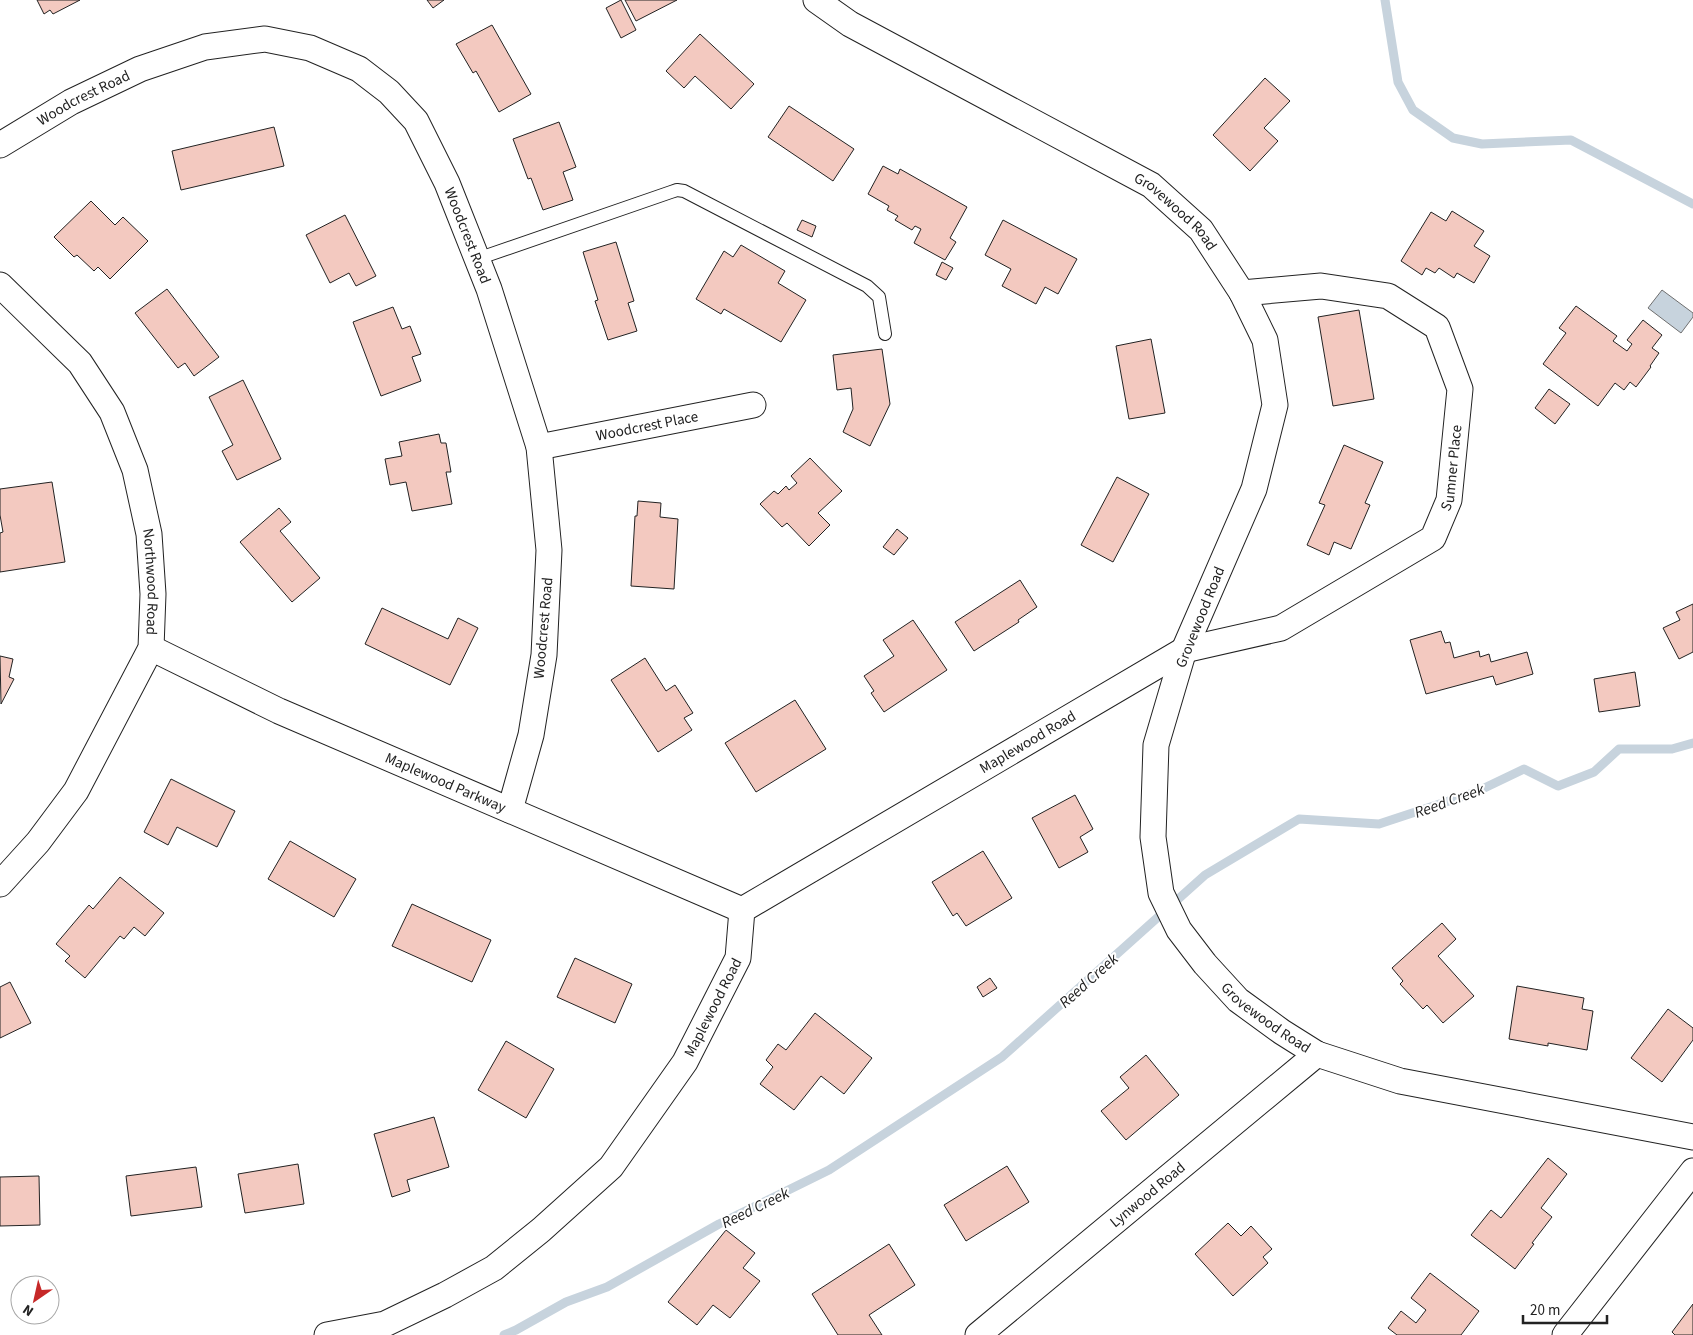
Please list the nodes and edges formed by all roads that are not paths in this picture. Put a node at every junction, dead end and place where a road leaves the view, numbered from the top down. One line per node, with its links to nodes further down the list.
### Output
1 (816, 0): 5 (street, Grovewood Road)
2 (0, 145): 3 (street, Woodcrest Road)
3 (477, 258): 6 (lane); 8 (street, Woodcrest Road)
4 (0, 285): 9 (street, Northwood Road)
5 (1242, 293): 10 (street, Grovewood Road); 10 (street, Sumner Place)
6 (885, 334)
7 (753, 405): 8 (street, Woodcrest Place)
8 (539, 447): 11 (street, Woodcrest Road)
9 (151, 648): 11 (street, Maplewood Parkway); 12 (street, Northwood Road)
10 (1184, 650): 13 (street, Maplewood Road); 14 (street, Grovewood Road)
11 (510, 810): 13 (street, Maplewood Parkway)
12 (0, 884)
13 (742, 910): 17 (street, Maplewood Road)
14 (1317, 1054): 15 (street, Grovewood Road); 18 (street, Lynwood Road)
15 (1693, 1137)
16 (1693, 1171): 19 (street)
17 (327, 1335)
18 (978, 1335)
19 (1565, 1335)

